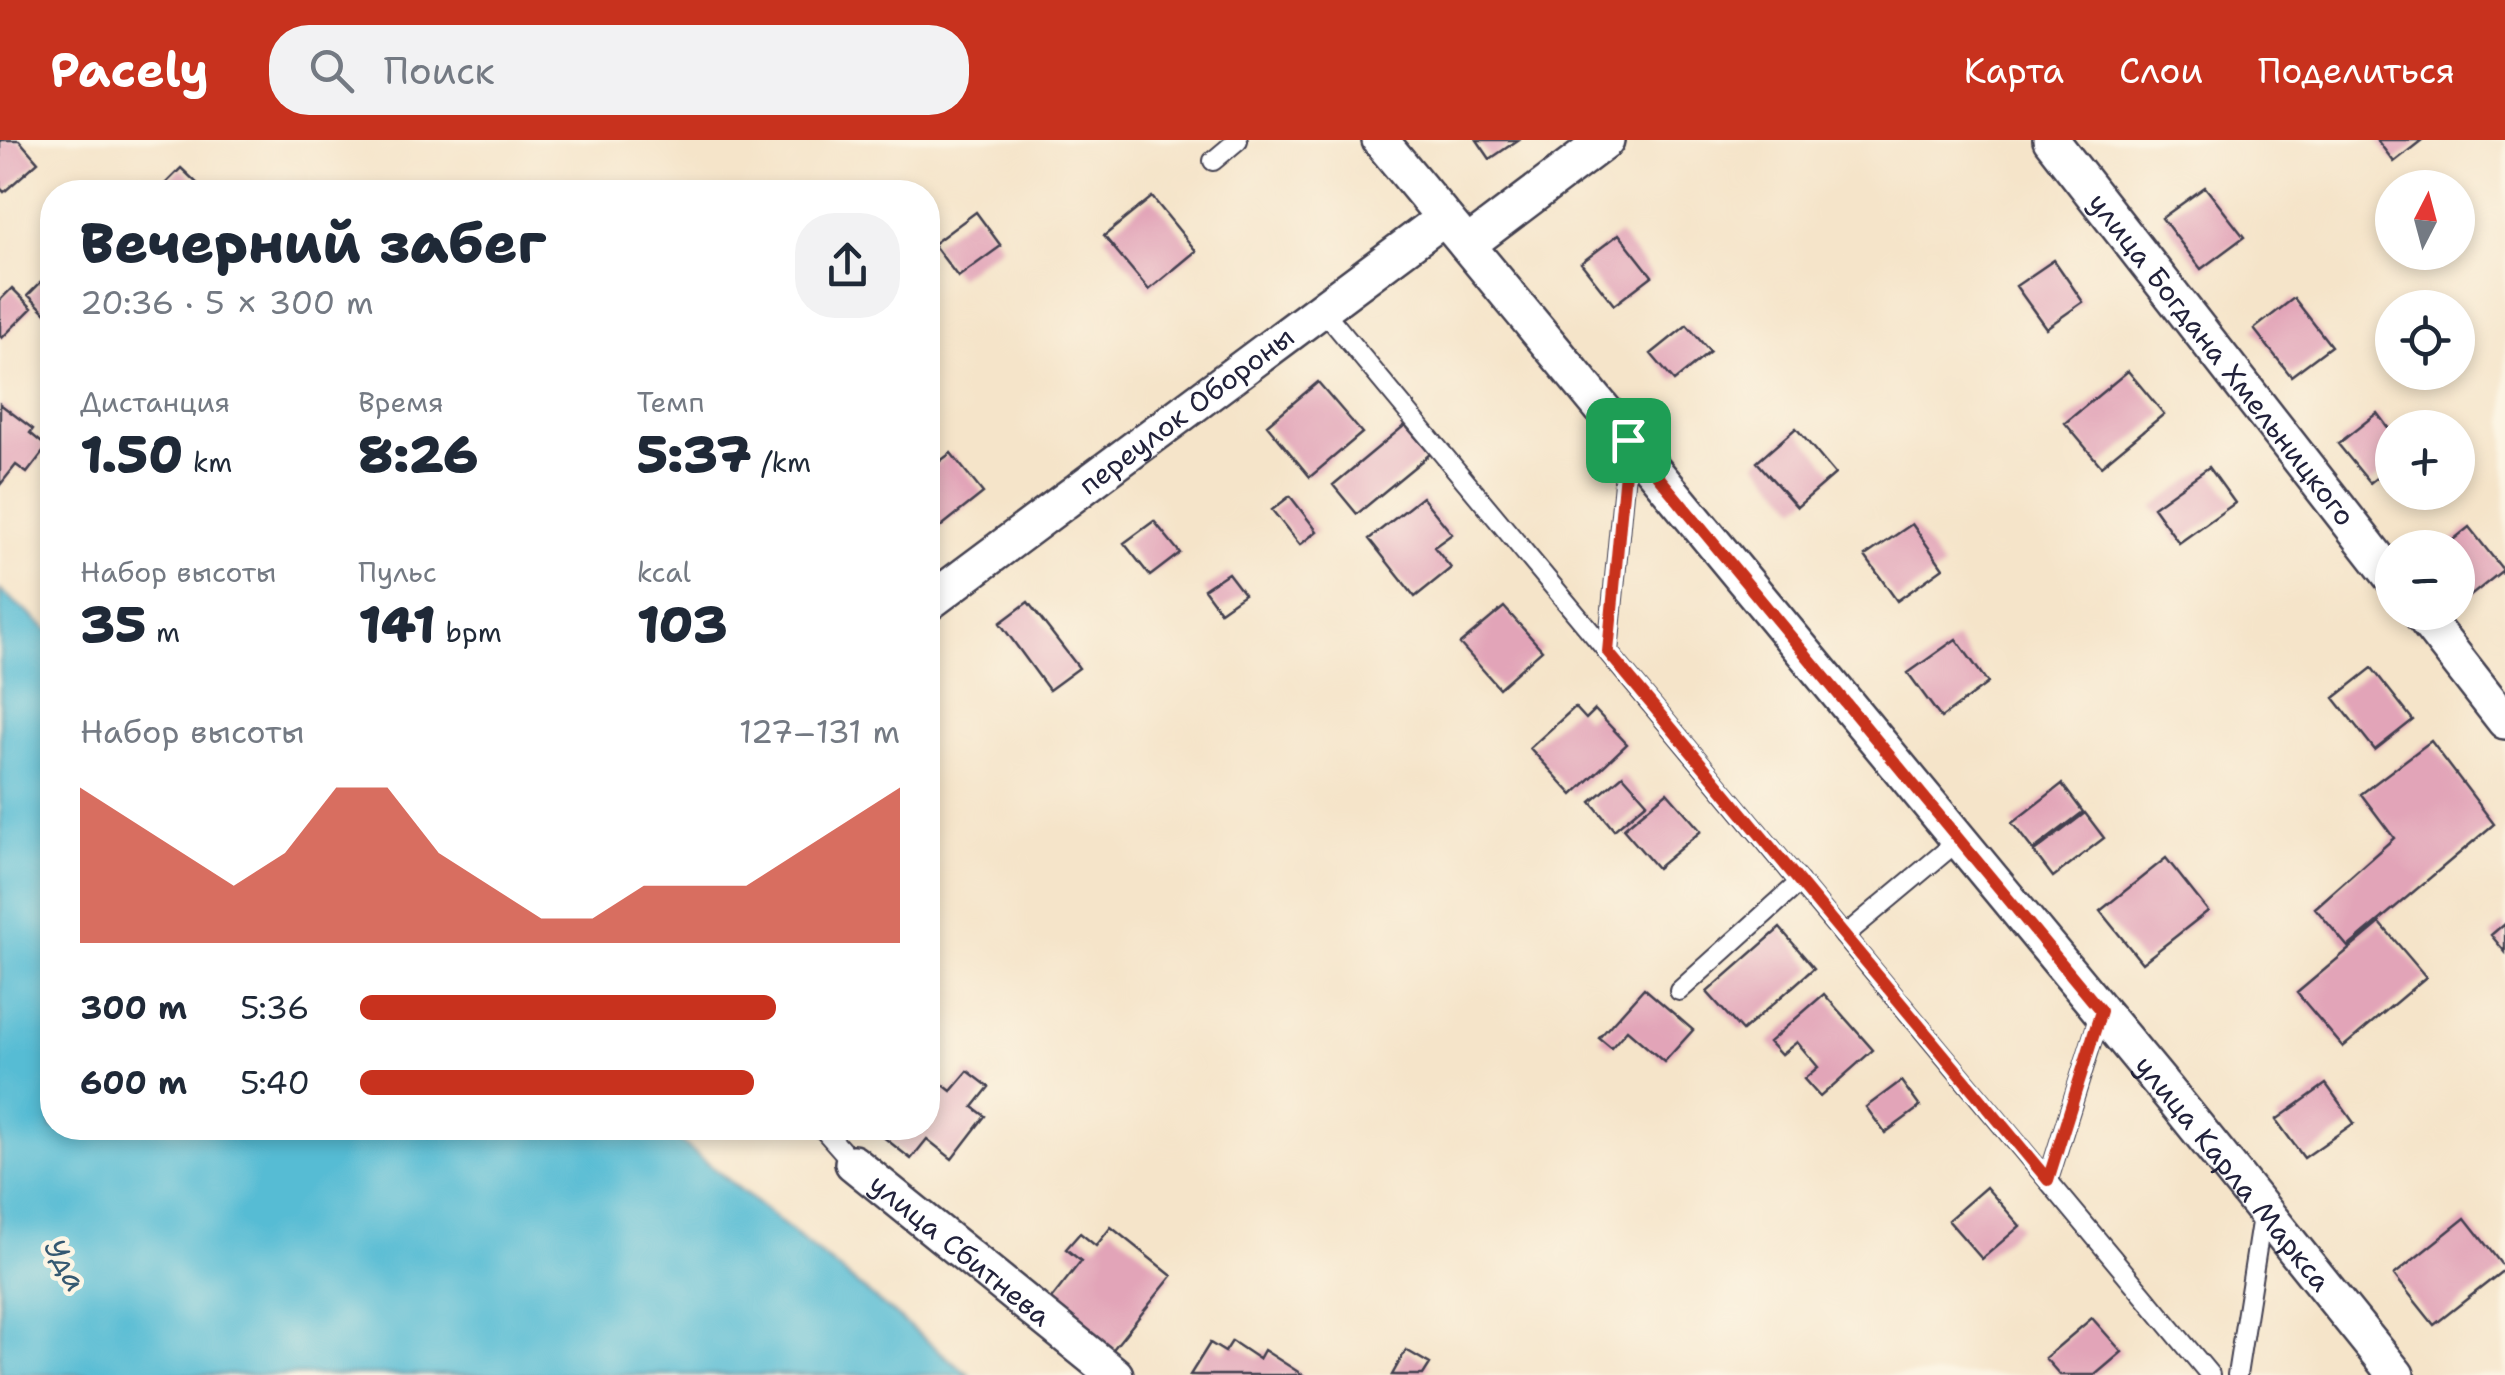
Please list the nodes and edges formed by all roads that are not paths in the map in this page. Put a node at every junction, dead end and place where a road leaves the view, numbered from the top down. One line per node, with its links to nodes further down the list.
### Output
1 (1238, 140): 5 (lane)
2 (1380, 140): 6 (street, улица Карла Маркса)
3 (1606, 140): 7 (street)
4 (2051, 140): 10 (street, улица Богдана Хмельницкого)
5 (1213, 161)
6 (1444, 218): 7 (street, улица Карла Маркса); 8 (street, переулок Обороны)
7 (1467, 245): 9 (street, улица Карла Маркса)
8 (1322, 309): 11 (street, переулок Обороны); 13 (lane)
9 (1628, 440): 13 (lane); 15 (street, улица Карла Маркса)
10 (2375, 556)
11 (940, 594)
12 (2434, 630): 14 (street)
13 (1608, 652): 16 (lane)
14 (2505, 721)
15 (1960, 840): 17 (lane); 19 (street, улица Карла Маркса)
16 (1800, 882): 17 (lane); 18 (lane)
17 (1844, 936): 22 (lane)
18 (1679, 991)
19 (2101, 1011): 22 (lane); 23 (street, улица Карла Маркса)
20 (833, 1140): 21 (lane)
21 (853, 1163): 24 (street, улица Сбитнева)
22 (2048, 1180): 25 (lane)
23 (2263, 1210): 26 (lane); 27 (street, улица Карла Маркса)
24 (1115, 1375)
25 (2210, 1375)
26 (2237, 1375)
27 (2396, 1375)

